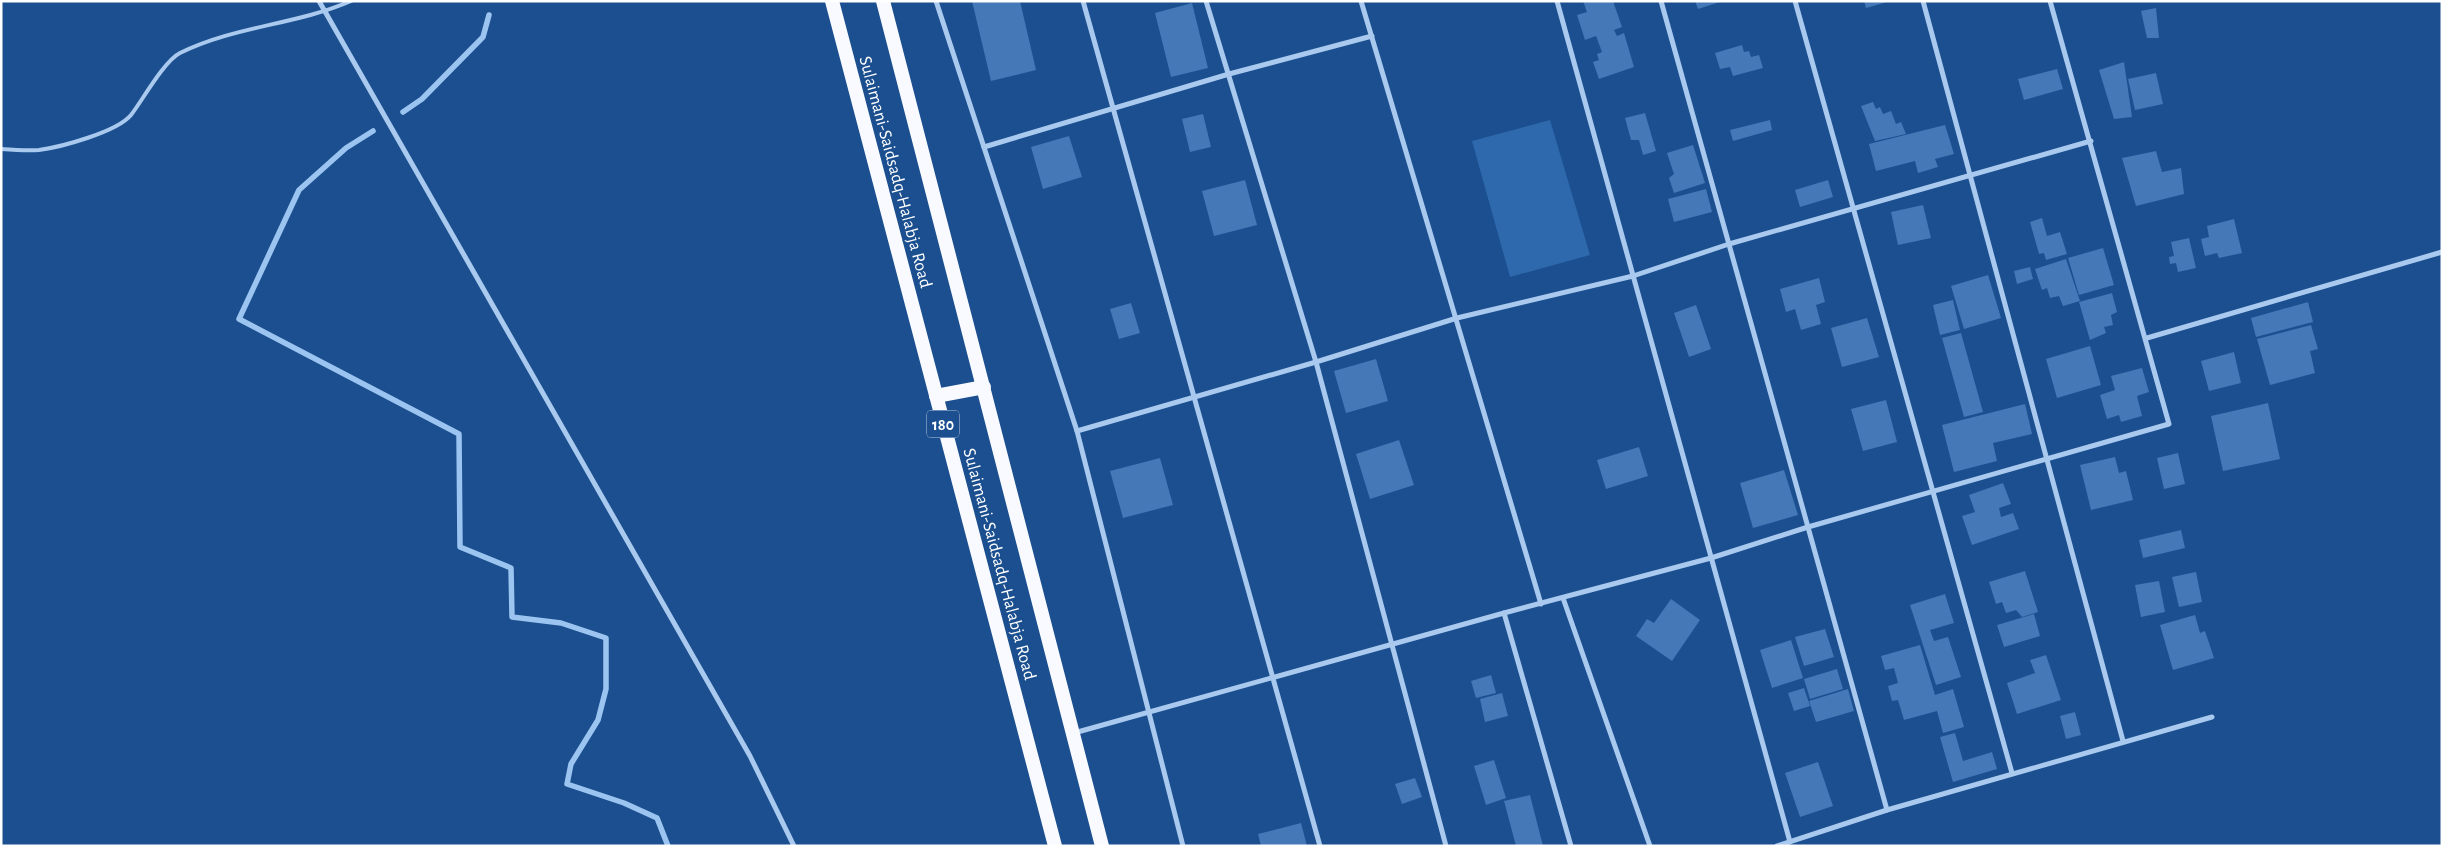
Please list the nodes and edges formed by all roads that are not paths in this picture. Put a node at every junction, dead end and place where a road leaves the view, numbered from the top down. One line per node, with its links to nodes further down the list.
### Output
1 (319, 1): 14 (street)
2 (351, 1): 14 (lane)
3 (832, 1): 30 (highway, Sulaimani-Saidsadq-Halabja Road / 180)
4 (884, 1): 29 (highway, Sulaimani-Saidsadq-Halabja Road)
5 (936, 1): 19 (street)
6 (1083, 1): 17 (street)
7 (1206, 1): 16 (street)
8 (1361, 1): 15 (street)
9 (1557, 1): 25 (street)
10 (1661, 1): 23 (street)
11 (1795, 1): 22 (street)
12 (1923, 1): 21 (street)
13 (2050, 1): 18 (street)
14 (326, 12): 20 (lane); 49 (street)
15 (1372, 36): 16 (street); 26 (street)
16 (1228, 74): 17 (street); 28 (street)
17 (1114, 109): 19 (street); 31 (street)
18 (2091, 141): 21 (street); 27 (street)
19 (984, 147): 32 (street)
20 (1, 149)
21 (1970, 176): 22 (street); 33 (street)
22 (1853, 209): 23 (street); 34 (street)
23 (1729, 244): 25 (street); 35 (street)
24 (2442, 252): 27 (street)
25 (1633, 276): 26 (street); 36 (street)
26 (1457, 318): 28 (street); 38 (street)
27 (2147, 338): 33 (street)
28 (1316, 362): 31 (street); 40 (street)
29 (984, 387): 30 (highway); 44 (highway, Sulaimani-Saidsadq-Halabja Road)
30 (936, 396): 50 (highway, Sulaimani-Saidsadq-Halabja Road / 180)
31 (1195, 398): 32 (street); 41 (street)
32 (1077, 431): 42 (street)
33 (2047, 459): 34 (street); 45 (street)
34 (1933, 491): 35 (street); 46 (street)
35 (1808, 527): 36 (street); 47 (street)
36 (1711, 558): 37 (street); 48 (street)
37 (1563, 598): 38 (street); 56 (street)
38 (1541, 604): 39 (street)
39 (1504, 613): 40 (street); 55 (street)
40 (1392, 645): 41 (street); 54 (street)
41 (1273, 678): 42 (street); 53 (street)
42 (1148, 712): 44 (street); 52 (street)
43 (2212, 717): 45 (street)
44 (1074, 733): 51 (highway, Sulaimani-Saidsadq-Halabja Road)
45 (2122, 741): 46 (street)
46 (2012, 774): 47 (street)
47 (1888, 810): 48 (street)
48 (1790, 842): 57 (street)
49 (794, 846)
50 (1055, 846)
51 (1102, 846)
52 (1183, 846)
53 (1320, 846)
54 (1446, 846)
55 (1571, 846)
56 (1650, 846)
57 (1777, 846)

